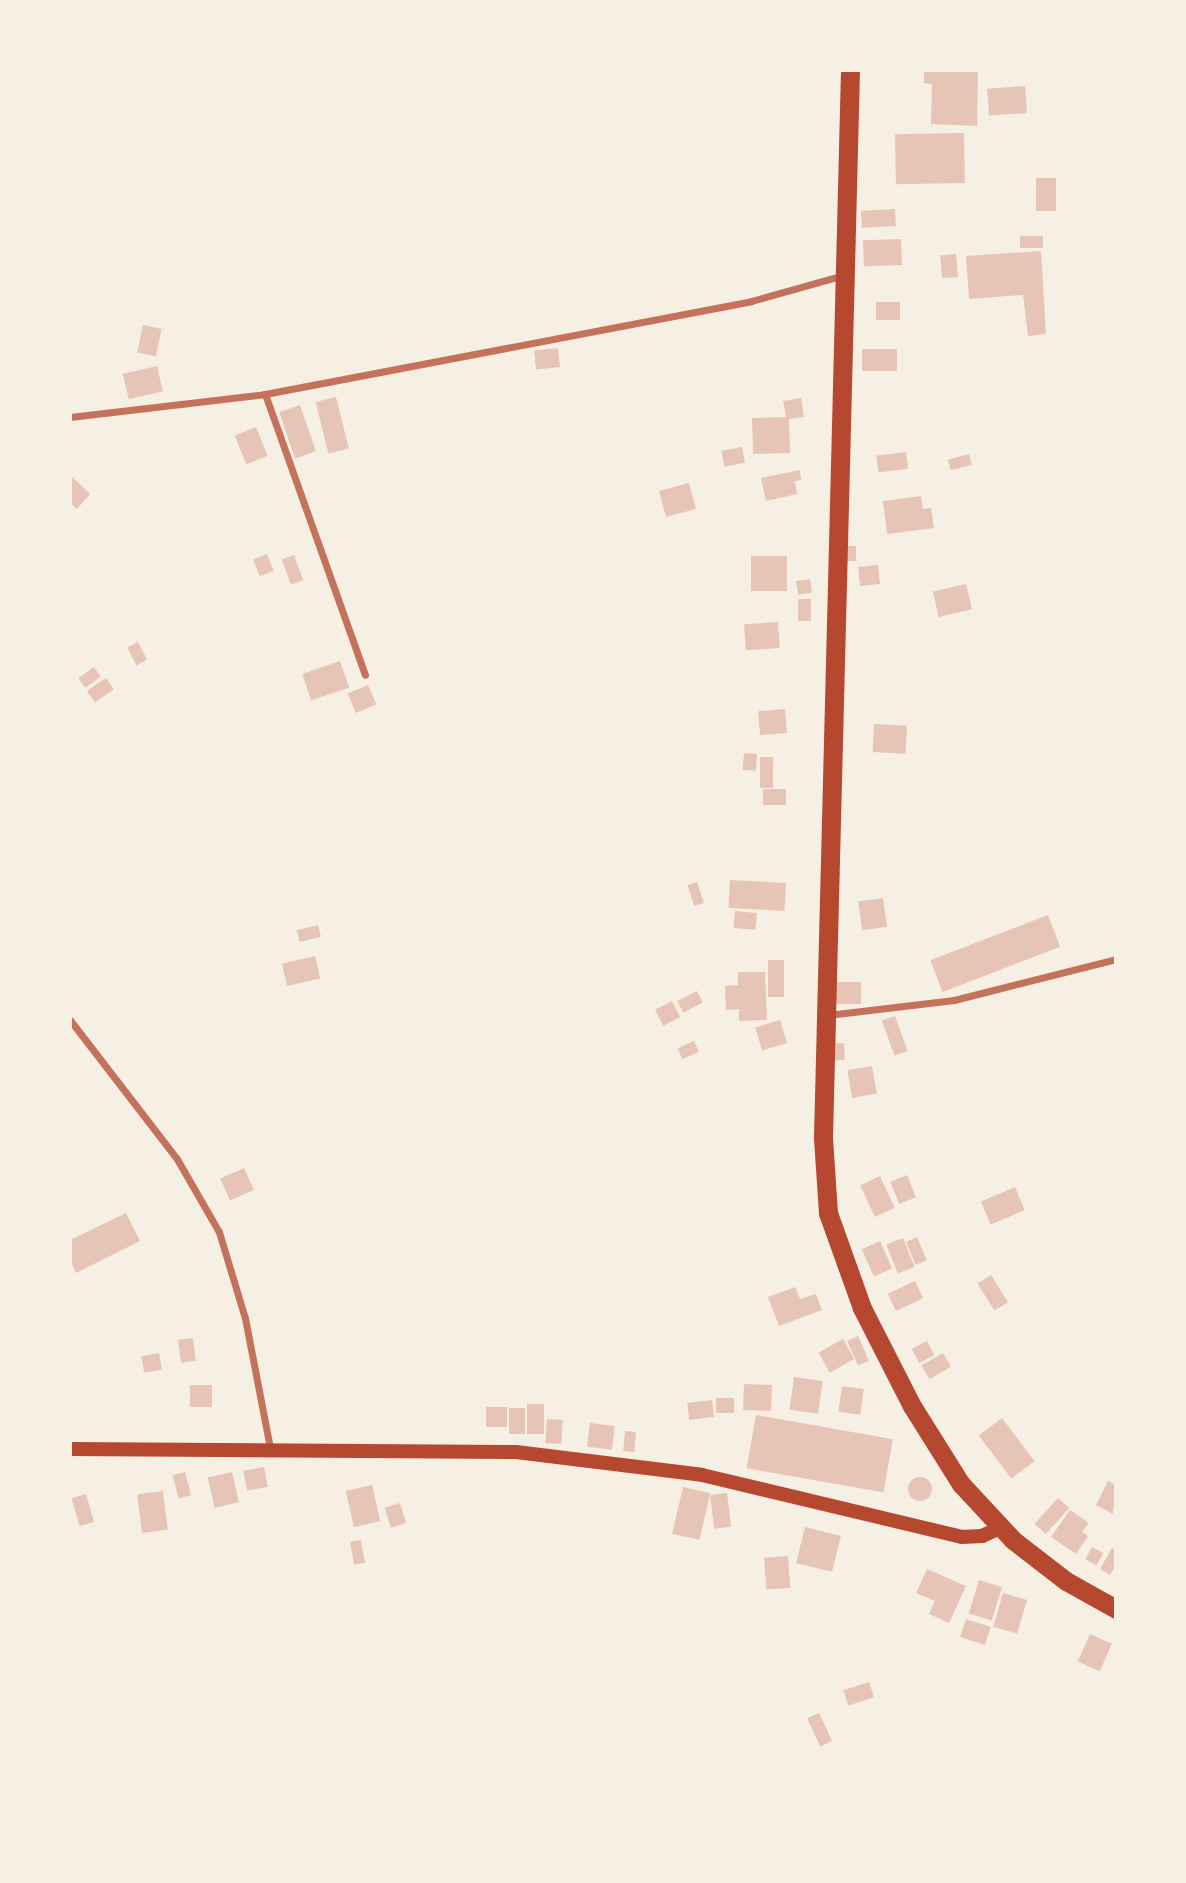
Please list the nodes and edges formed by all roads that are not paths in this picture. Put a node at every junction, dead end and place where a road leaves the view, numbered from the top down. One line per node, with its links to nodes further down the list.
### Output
1 (850, 70): 2 (highway)
2 (844, 275): 3 (street); 7 (highway)
3 (265, 394): 4 (street); 5 (street)
4 (70, 416)
5 (365, 675)
6 (1116, 959): 7 (street)
7 (827, 1015): 11 (highway)
8 (70, 1020): 9 (street)
9 (270, 1448): 10 (main road); 11 (main road)
10 (70, 1449)
11 (1000, 1528): 12 (highway)
12 (1116, 1609)

